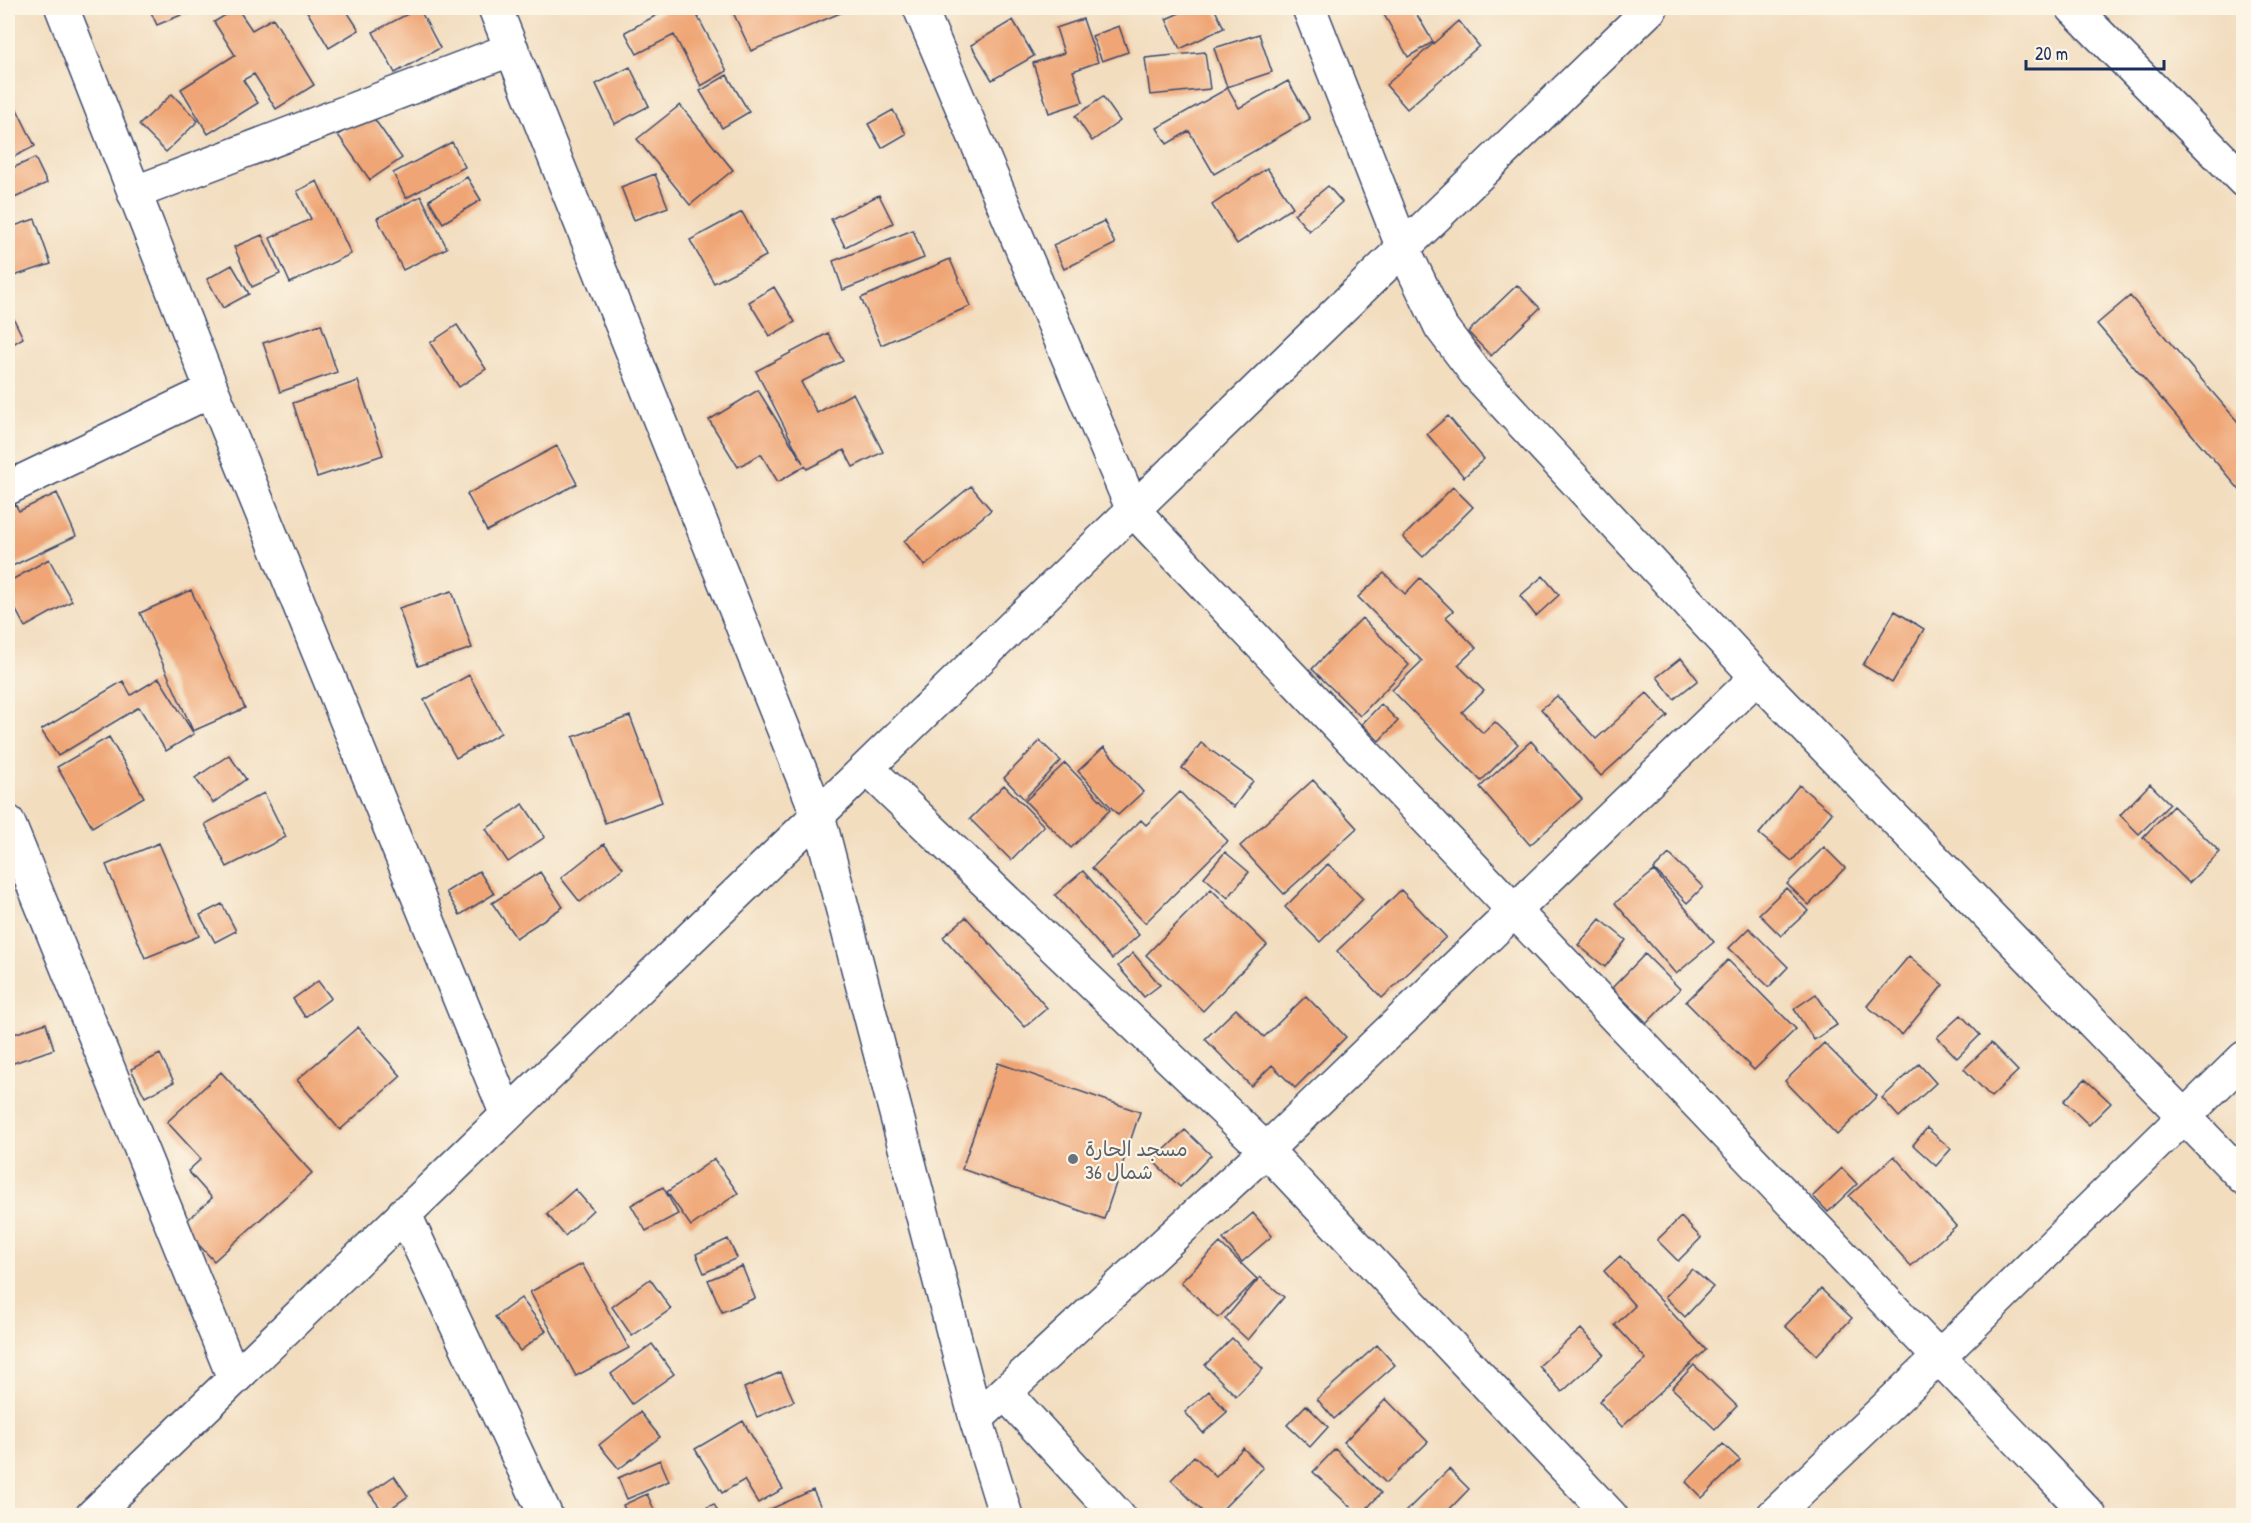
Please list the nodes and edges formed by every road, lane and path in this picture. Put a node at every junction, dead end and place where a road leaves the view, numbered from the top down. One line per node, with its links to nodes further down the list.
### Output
1 (62, 8): 9 (street)
2 (495, 8): 7 (street)
3 (920, 8): 13 (street)
4 (1309, 8): 10 (street)
5 (1651, 8): 10 (street)
6 (2073, 8): 8 (street)
7 (512, 49): 9 (street); 16 (street)
8 (2244, 181)
9 (134, 193): 11 (street)
10 (1403, 248): 13 (street); 14 (street)
11 (212, 390): 12 (street); 20 (street)
12 (8, 488)
13 (1132, 510): 15 (street); 18 (street)
14 (1756, 678): 18 (street); 21 (street)
15 (867, 768): 16 (street); 22 (street)
16 (818, 815): 20 (street); 28 (street)
17 (8, 822): 26 (street)
18 (1513, 911): 22 (street); 25 (street)
19 (2244, 1058): 21 (street)
20 (507, 1115): 24 (street)
21 (2183, 1116): 23 (street); 25 (street)
22 (1266, 1150): 27 (street); 34 (street)
23 (2244, 1178)
24 (404, 1213): 26 (street); 31 (street)
25 (1938, 1358): 35 (street); 36 (street)
26 (234, 1378): 29 (street)
27 (1005, 1393): 28 (street); 33 (street)
28 (976, 1419): 32 (street)
29 (124, 1503): 30 (street)
30 (92, 1515)
31 (546, 1515)
32 (1006, 1515)
33 (1118, 1515)
34 (1611, 1515)
35 (1773, 1515)
36 (2090, 1515)

